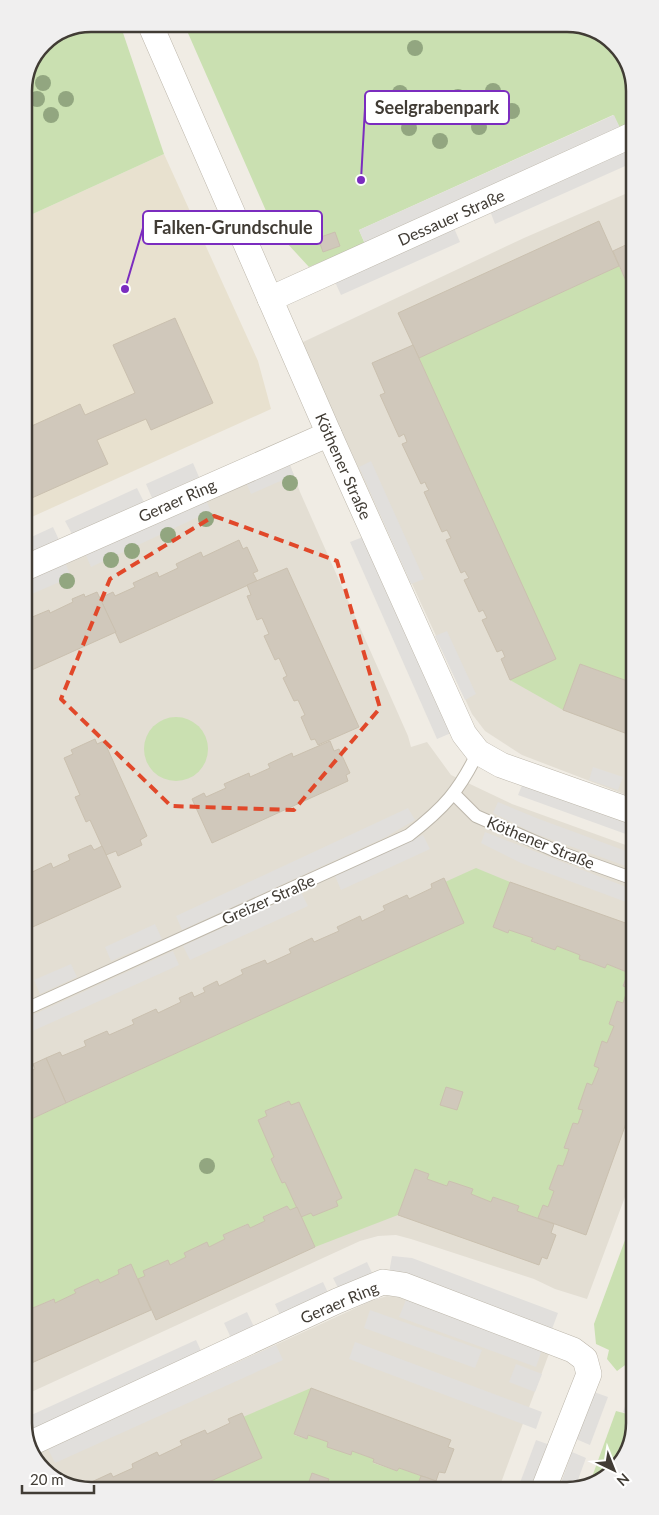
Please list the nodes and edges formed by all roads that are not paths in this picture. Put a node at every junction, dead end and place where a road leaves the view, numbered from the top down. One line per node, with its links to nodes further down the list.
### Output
1 (154, 32): 3 (street, Köthener Straße)
2 (626, 138): 3 (street, Dessauer Straße)
3 (270, 298): 4 (street, Köthener Straße)
4 (329, 434): 5 (street, Geraer Ring); 6 (street, Köthener Straße)
5 (33, 565)
6 (478, 752): 7 (lane, Greizer Straße); 8 (street, Köthener Straße)
7 (455, 795): 9 (lane, Köthener Straße); 10 (lane, Greizer Straße)
8 (626, 809)
9 (626, 876)
10 (32, 1006)
11 (36, 1441): 12 (street, Geraer Ring)
12 (546, 1482)

